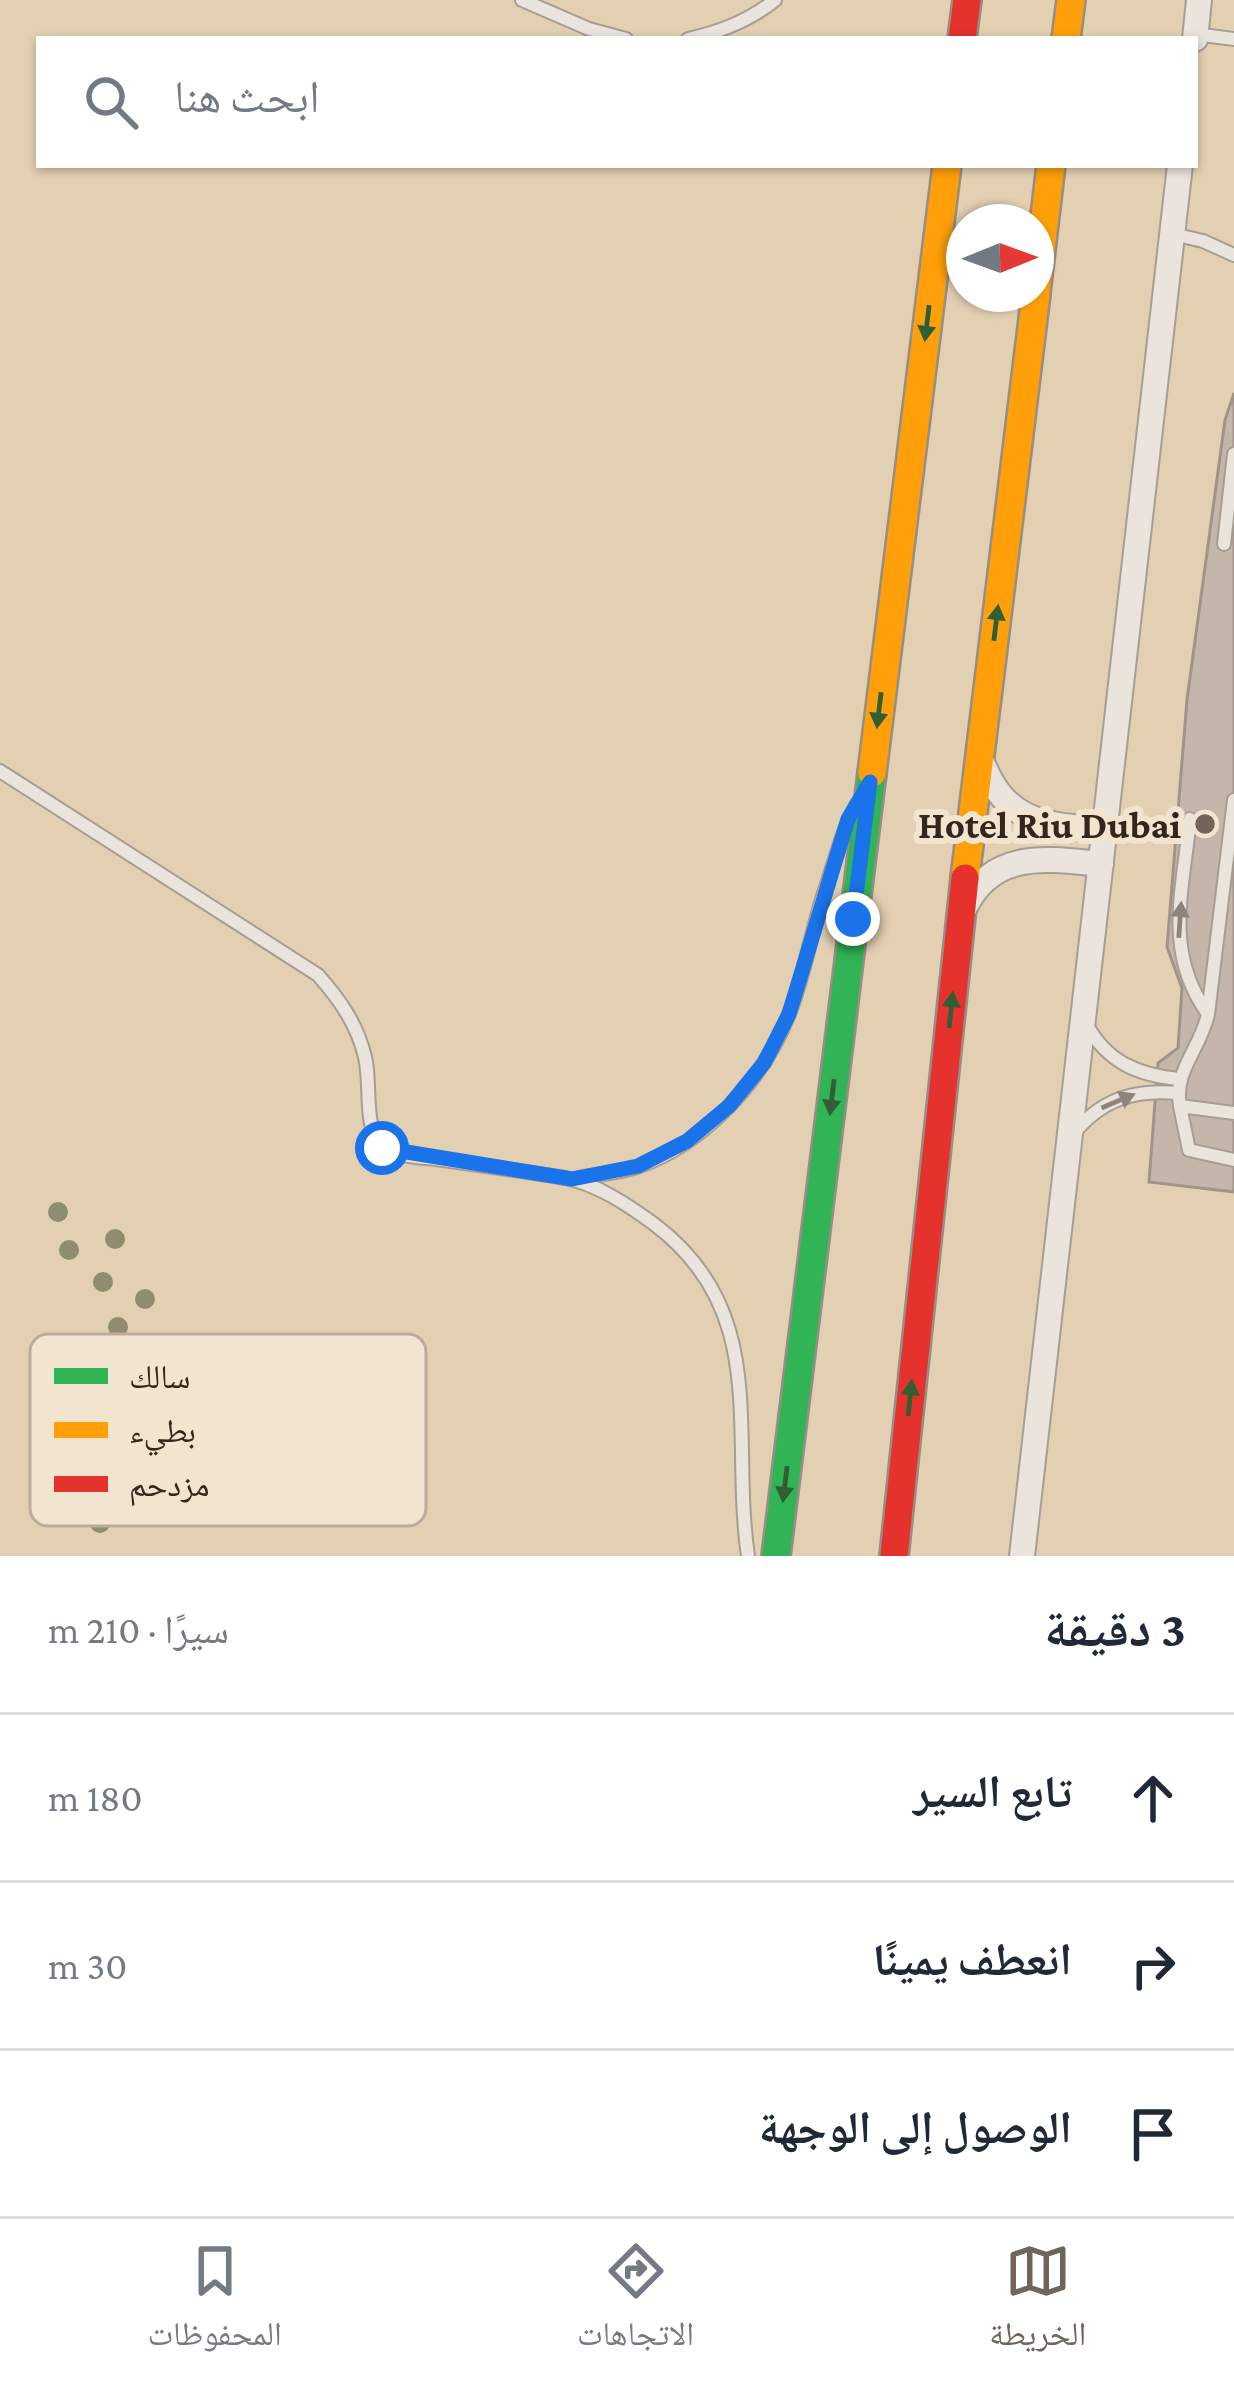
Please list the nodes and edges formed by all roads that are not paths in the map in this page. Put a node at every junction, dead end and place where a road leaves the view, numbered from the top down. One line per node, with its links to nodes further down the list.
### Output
1 (522, 0): 6 (lane)
2 (775, 0): 7 (lane)
3 (967, 0): 8 (main road)
4 (1071, 0): 9 (main road)
5 (1199, 0): 10 (street)
6 (615, 36)
7 (702, 36)
8 (962, 36)
9 (1066, 36)
10 (1195, 36)
11 (1198, 37): 12 (lane)
12 (1234, 39)
13 (947, 168): 24 (main road, one-way to 24)
14 (1051, 168): 16 (main road)
15 (1180, 168): 17 (street)
16 (1046, 204)
17 (1173, 234): 18 (lane); 27 (street)
18 (1234, 255)
19 (1034, 312): 22 (main road, one-way to 19)
20 (1234, 454): 21 (lane)
21 (1224, 544)
22 (980, 757): 27 (street); 29 (main road)
23 (0, 771): 36 (lane)
24 (870, 782): 36 (lane); 38 (main road, one-way to 38)
25 (1234, 800): 30 (lane)
26 (1190, 819): 30 (lane, one-way to 26)
27 (1105, 830): 28 (street)
28 (1101, 865): 29 (street); 31 (street)
29 (961, 914): 39 (main road, one-way to 29)
30 (1208, 1015): 32 (lane)
31 (1084, 1019): 32 (lane); 34 (street)
32 (1179, 1093): 33 (lane); 34 (lane, one-way to 32); 35 (lane)
33 (1234, 1113)
34 (1070, 1138): 40 (street)
35 (1234, 1160)
36 (572, 1179): 37 (lane)
37 (748, 1556)
38 (776, 1556)
39 (894, 1556)
40 (1022, 1556)

